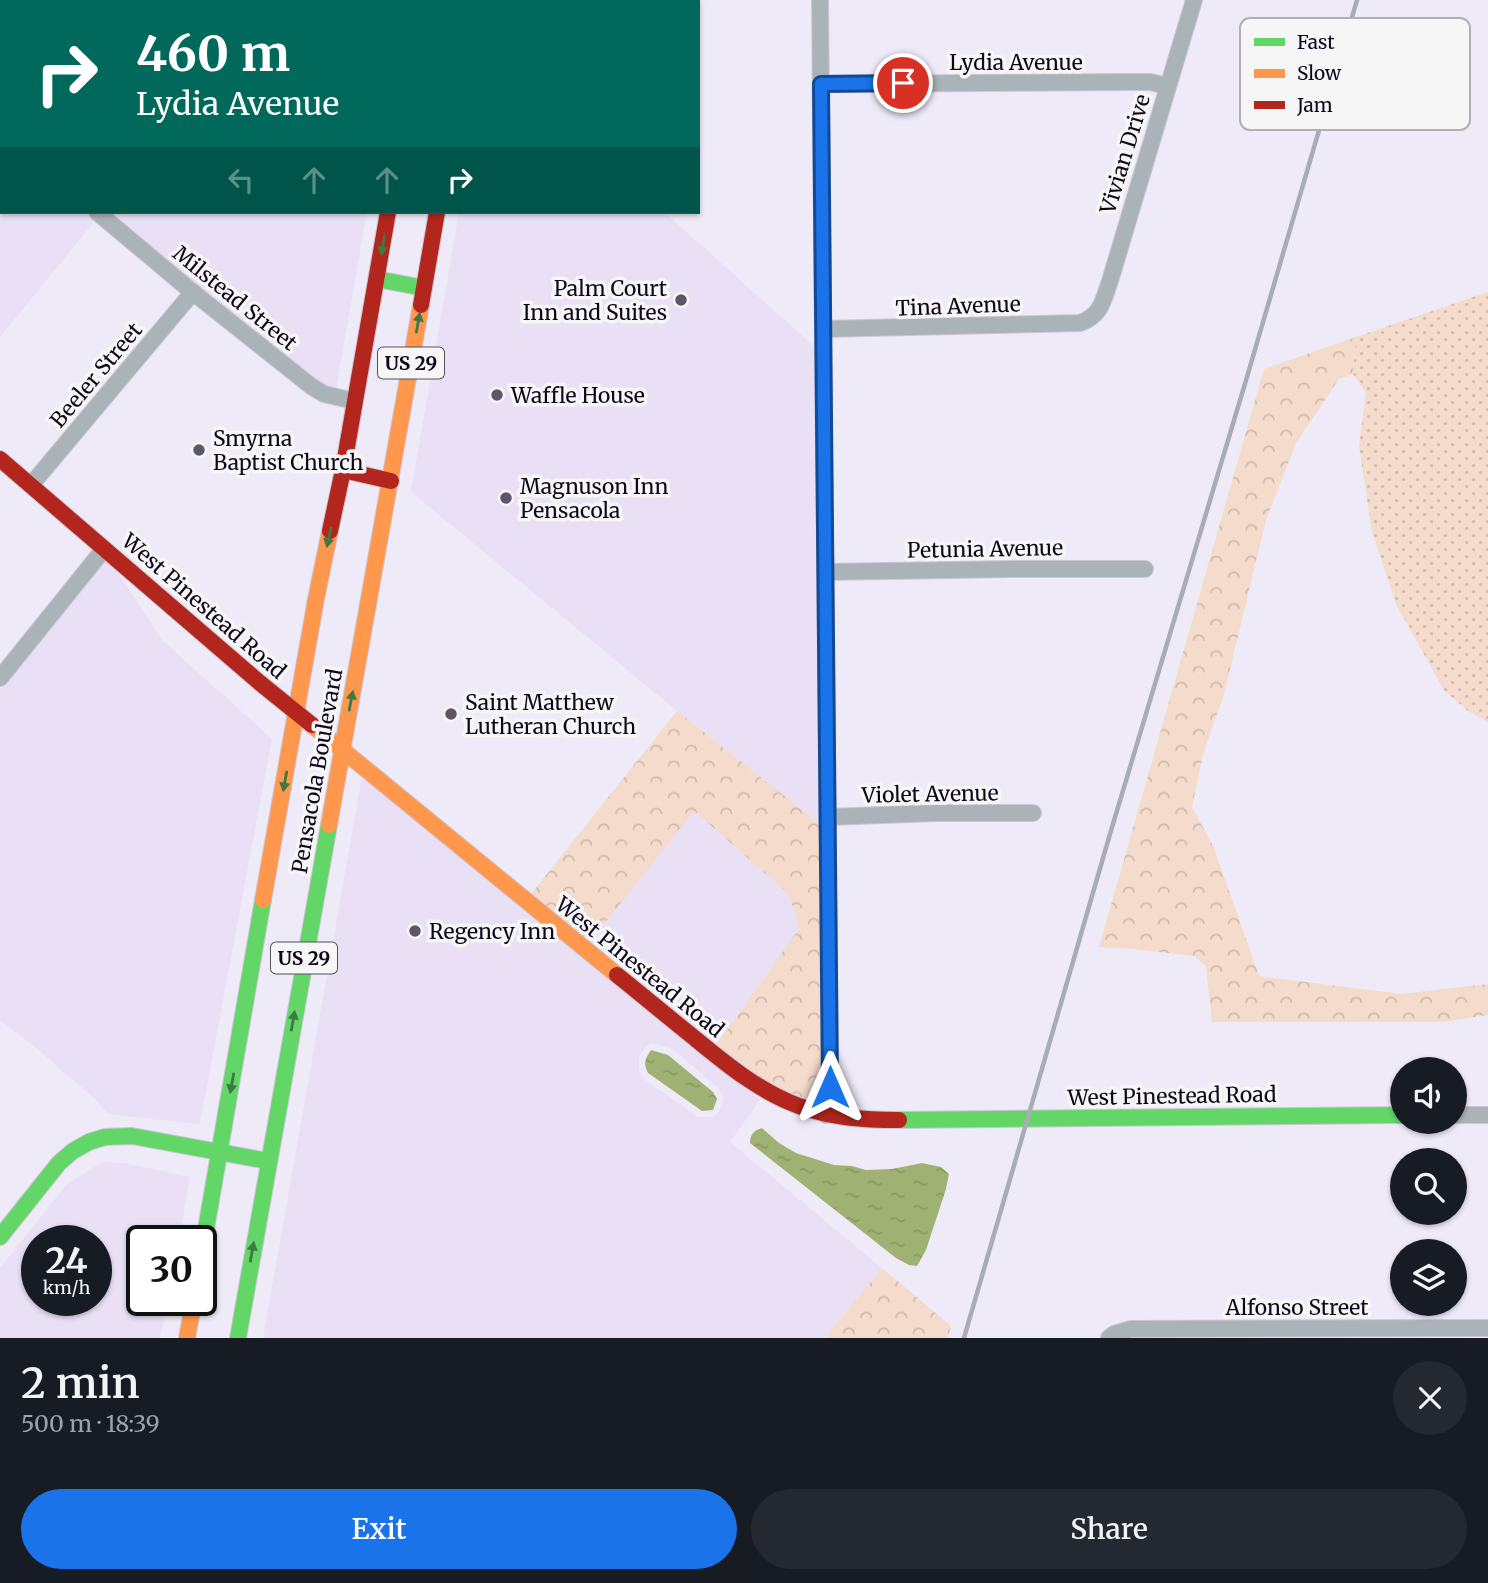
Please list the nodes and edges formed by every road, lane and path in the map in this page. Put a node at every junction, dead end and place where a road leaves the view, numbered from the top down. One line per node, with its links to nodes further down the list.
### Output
1 (820, 0): 3 (street)
2 (1194, 0): 4 (street, Vivian Drive)
3 (821, 84): 4 (street, Lydia Avenue); 12 (street)
4 (1167, 86): 11 (street, Vivian Drive)
5 (99, 214): 10 (street, Milstead Street)
6 (388, 214): 8 (main road, Pensacola Boulevard / US 29, one-way to 8)
7 (437, 214): 9 (main road, Pensacola Boulevard / US 29)
8 (377, 279): 9 (main road); 13 (main road, Pensacola Boulevard / US 29)
9 (424, 288): 16 (main road, Pensacola Boulevard / US 29, one-way to 9)
10 (193, 292): 13 (street, Milstead Street); 17 (street, Beeler Street)
11 (1092, 318): 12 (street, Tina Avenue)
12 (823, 329): 20 (street)
13 (354, 401): 15 (main road, Pensacola Boulevard / US 29)
14 (0, 459): 17 (main road, West Pinestead Road)
15 (343, 470): 16 (main road); 22 (main road, Pensacola Boulevard / US 29, one-way to 22)
16 (391, 481): 23 (main road, Pensacola Boulevard / US 29, one-way to 16)
17 (31, 485): 18 (main road, West Pinestead Road)
18 (104, 549): 21 (street); 22 (main road, West Pinestead Road)
19 (1145, 569): 20 (street, Petunia Avenue)
20 (825, 572): 25 (street)
21 (0, 678)
22 (297, 714): 23 (main road, West Pinestead Road); 30 (main road, Pensacola Boulevard / US 29, one-way to 30)
23 (341, 748): 26 (main road, West Pinestead Road); 31 (main road, Pensacola Boulevard / US 29, one-way to 23)
24 (1033, 813): 25 (street, Violet Avenue)
25 (828, 817): 26 (street)
26 (826, 1115): 27 (main road, West Pinestead Road)
27 (1390, 1115)
28 (1467, 1115): 29 (street)
29 (1488, 1115)
30 (220, 1153): 31 (main road); 32 (main road, Pensacola Boulevard / US 29); 33 (main road)
31 (268, 1161): 37 (main road, Pensacola Boulevard / US 29, one-way to 31)
32 (207, 1225)
33 (0, 1237)
34 (191, 1316): 36 (main road)
35 (1488, 1328): 38 (street, Alfonso Street)
36 (187, 1338)
37 (238, 1338)
38 (1109, 1338)

